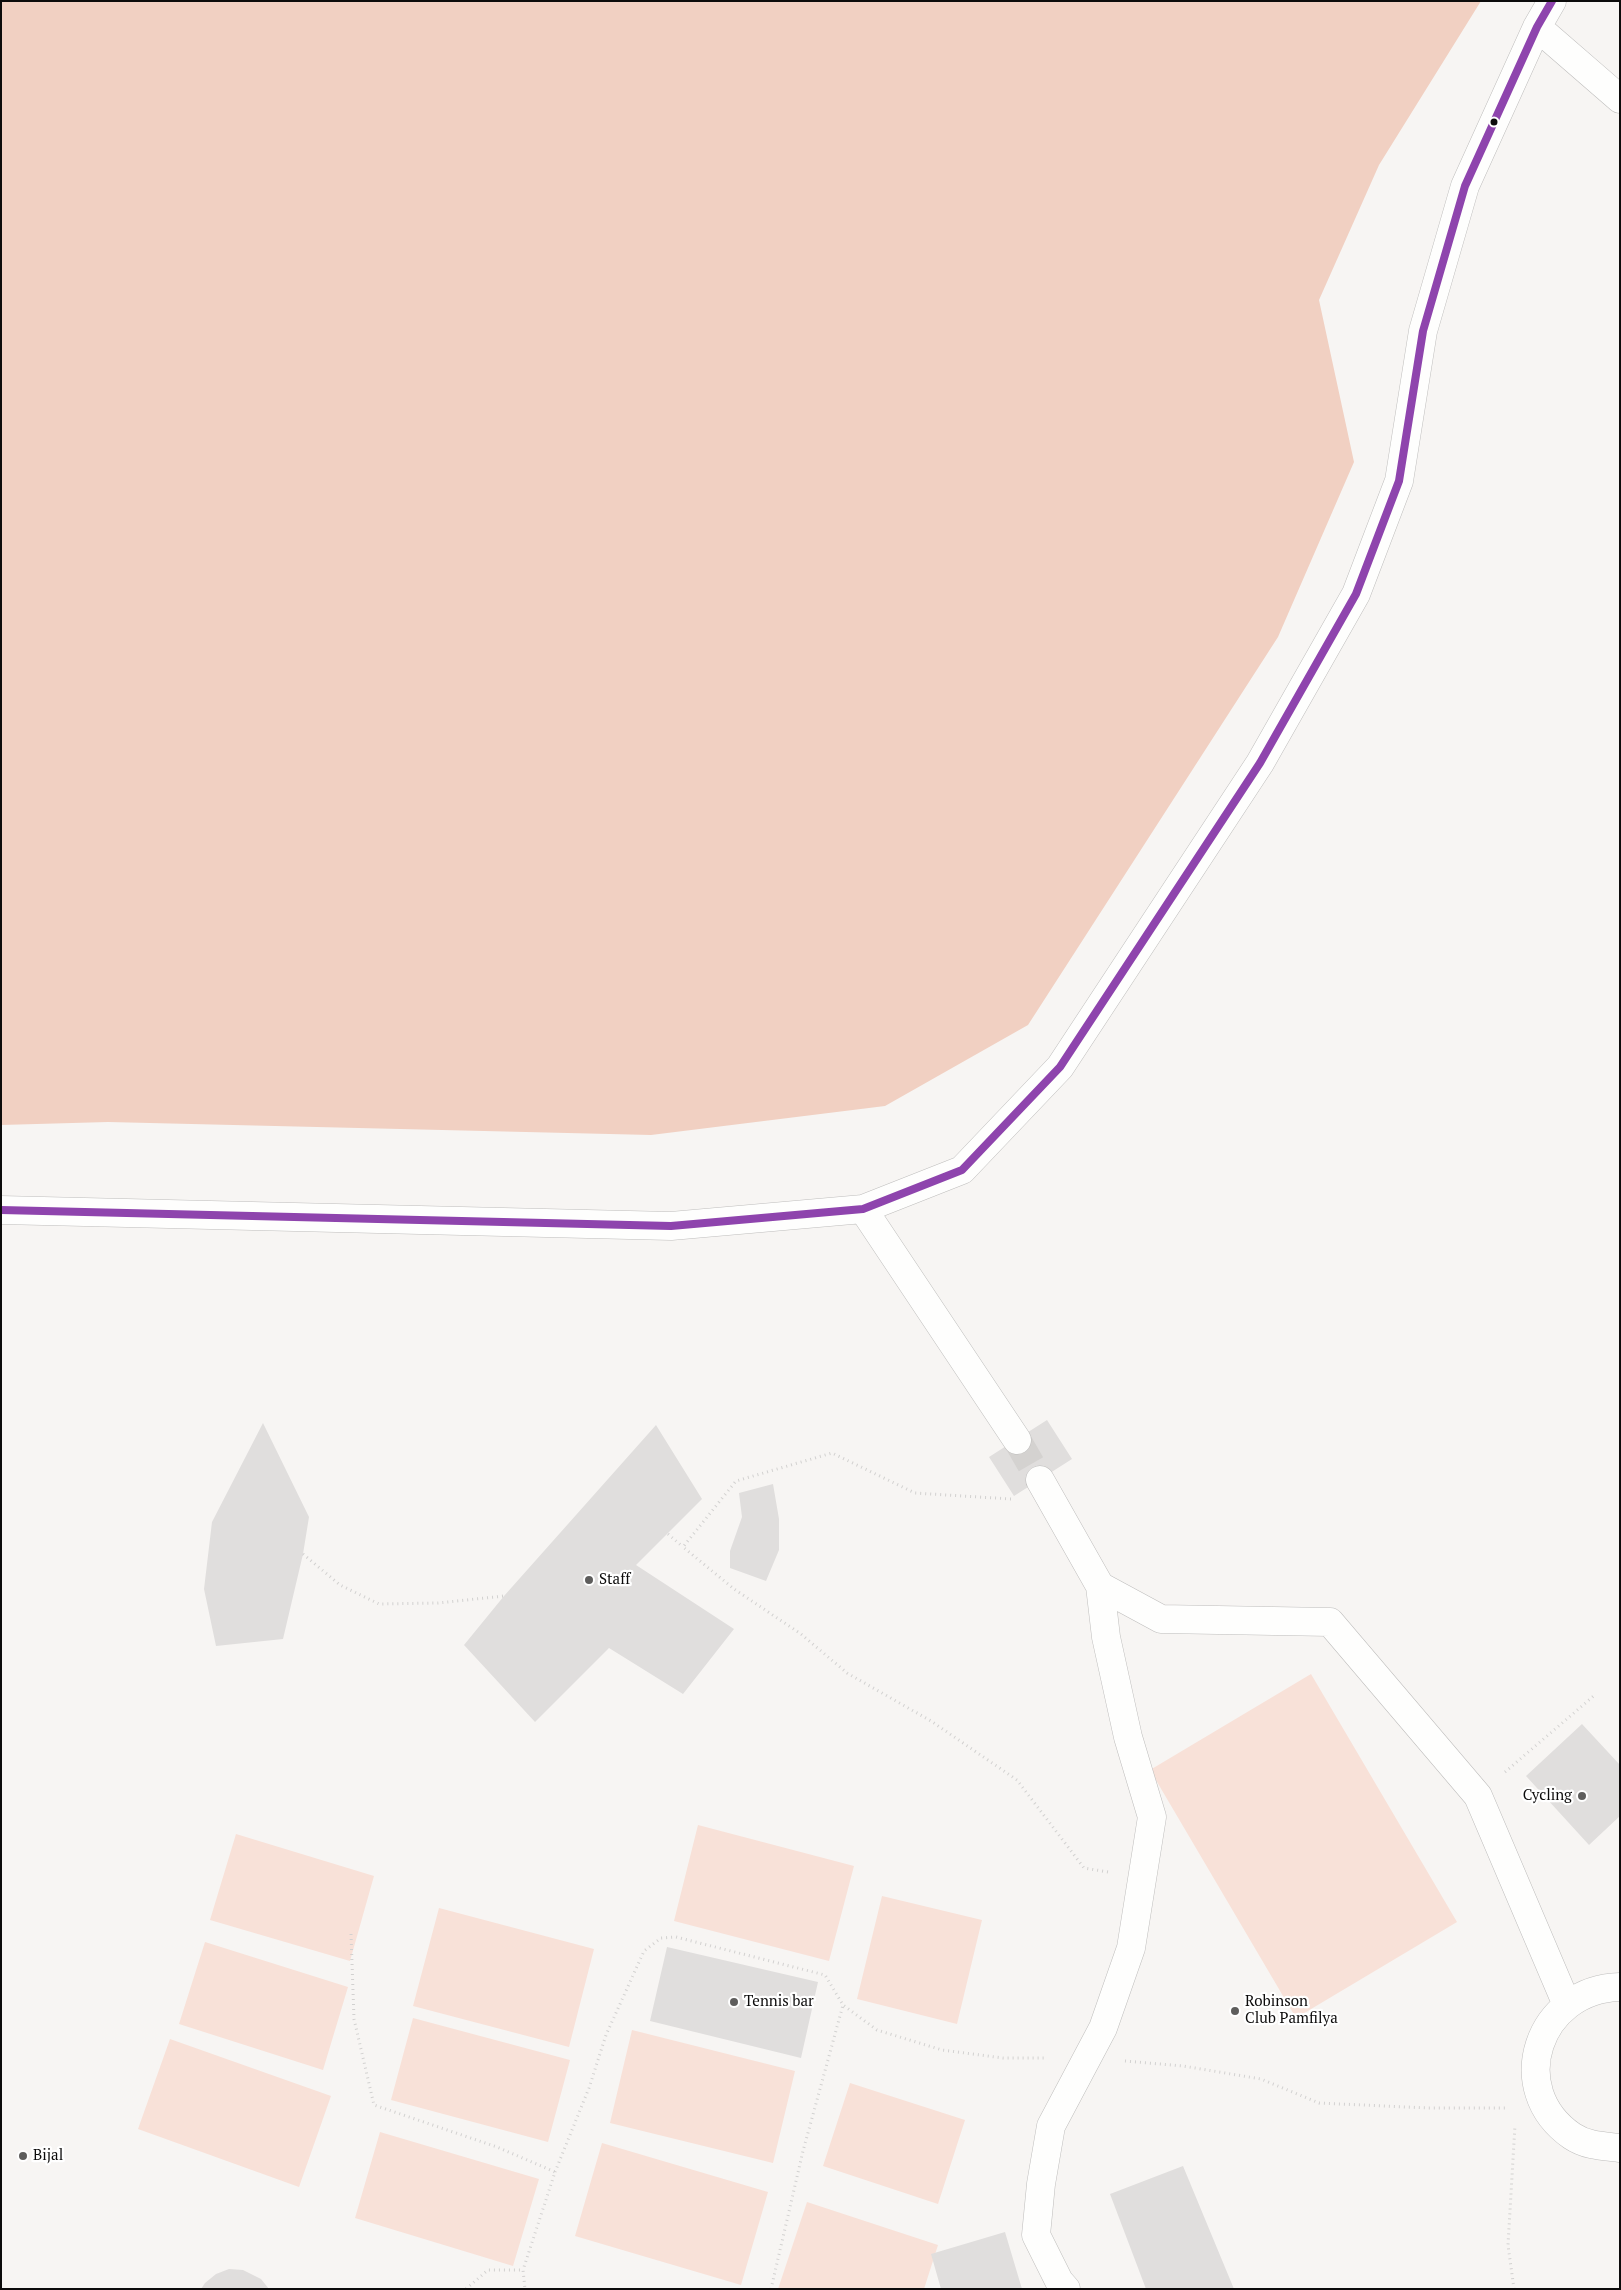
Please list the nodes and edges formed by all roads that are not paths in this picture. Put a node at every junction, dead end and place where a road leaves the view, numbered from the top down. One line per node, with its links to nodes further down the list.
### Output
1 (1552, 1): 2 (street)
2 (1536, 27): 3 (street); 4 (street)
3 (1620, 99)
4 (863, 1209): 5 (street); 6 (street)
5 (1, 1210)
6 (1017, 1440)
7 (1045, 1491): 8 (street)
8 (1100, 1586): 10 (street); 12 (street)
9 (1620, 1987): 10 (street)
10 (1567, 2005): 11 (street)
11 (1620, 2148)
12 (1066, 2289)

